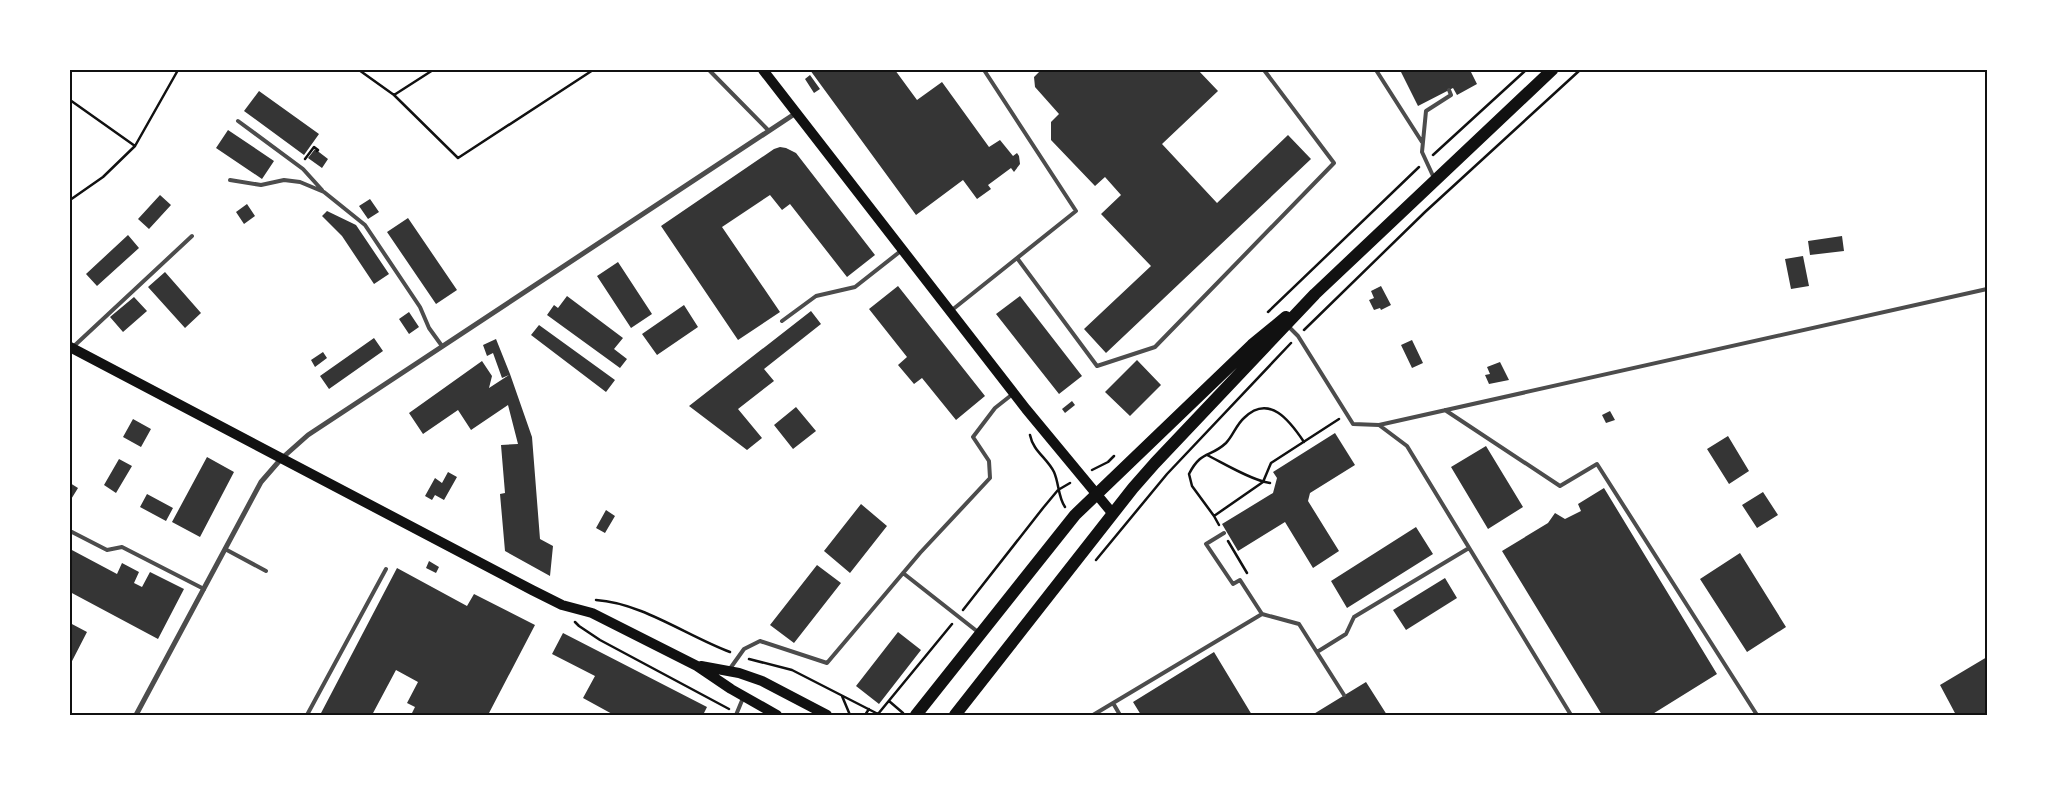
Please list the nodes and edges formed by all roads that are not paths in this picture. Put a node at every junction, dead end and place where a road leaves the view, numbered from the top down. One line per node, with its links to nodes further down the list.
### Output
1 (709, 70): 10 (lane)
2 (763, 70): 8 (main road)
3 (984, 70): 17 (lane)
4 (1264, 70): 17 (lane)
5 (1376, 70): 11 (lane)
6 (1549, 71): 13 (main road)
7 (1449, 90): 11 (lane)
8 (796, 113): 10 (street); 16 (main road)
9 (238, 121): 14 (lane)
10 (768, 130): 23 (street)
11 (1423, 143): 13 (lane)
12 (230, 180): 14 (lane)
13 (1435, 180): 19 (main road)
14 (324, 192): 23 (lane)
15 (192, 236): 24 (lane)
16 (902, 250): 20 (main road); 21 (lane)
17 (1017, 258): 20 (lane)
18 (1987, 289): 26 (lane)
19 (1315, 294): 22 (main road); 29 (main road)
20 (950, 311): 25 (main road)
21 (782, 322)
22 (1288, 325): 27 (lane); 30 (main road)
23 (442, 346): 28 (street)
24 (71, 348): 28 (main road)
25 (1014, 393): 29 (main road); 37 (lane)
26 (1445, 410): 27 (lane); 57 (lane)
27 (1379, 425): 33 (lane)
28 (281, 459): 34 (street); 42 (main road)
29 (1096, 494): 30 (main road); 40 (main road)
30 (1113, 514): 53 (main road)
31 (70, 531): 38 (lane)
32 (1224, 533): 39 (lane)
33 (1469, 548): 41 (lane); 56 (lane)
34 (225, 549): 36 (lane); 38 (street)
35 (386, 569): 49 (lane)
36 (266, 571)
37 (903, 572): 40 (lane); 43 (lane)
38 (204, 589): 48 (street)
39 (1262, 614): 41 (lane); 46 (lane)
40 (980, 633): 52 (main road)
41 (1317, 652): 44 (lane)
42 (697, 666): 43 (main road); 45 (main road)
43 (728, 671): 51 (main road)
44 (1344, 695)
45 (744, 696): 47 (lane); 50 (main road)
46 (1113, 703): 54 (lane); 55 (lane)
47 (736, 714)
48 (136, 715)
49 (307, 715)
50 (777, 715)
51 (827, 715)
52 (916, 715)
53 (955, 715)
54 (1092, 715)
55 (1120, 715)
56 (1571, 715)
57 (1757, 715)

